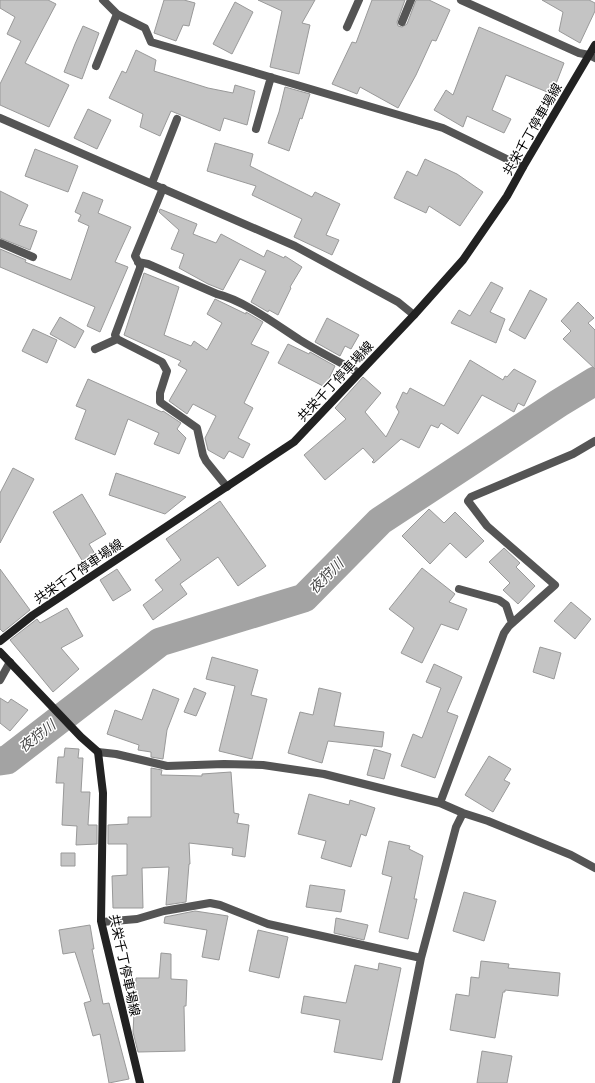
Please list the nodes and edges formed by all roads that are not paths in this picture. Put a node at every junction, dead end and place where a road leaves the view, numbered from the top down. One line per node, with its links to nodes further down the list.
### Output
1 (103, 0): 5 (street)
2 (359, 0): 7 (street)
3 (411, 0): 6 (street)
4 (461, 0): 9 (street)
5 (117, 14): 10 (street); 11 (street)
6 (402, 22)
7 (347, 27)
8 (595, 45): 9 (main road, 共栄千丁停車場線)
9 (592, 57): 15 (main road, 共栄千丁停車場線)
10 (96, 66)
11 (271, 77): 14 (street); 15 (street)
12 (0, 118): 16 (street)
13 (177, 119): 16 (street)
14 (256, 129)
15 (523, 167): 21 (main road, 共栄千丁停車場線)
16 (152, 183): 17 (street)
17 (163, 188): 20 (street); 21 (street)
18 (0, 243): 19 (street)
19 (33, 258)
20 (138, 262): 22 (street); 24 (street)
21 (414, 315): 24 (main road, 共栄千丁停車場線)
22 (117, 339): 23 (street); 26 (street)
23 (95, 349)
24 (359, 373): 26 (main road, 共栄千丁停車場線)
25 (595, 441): 28 (street)
26 (227, 486): 29 (main road, 共栄千丁停車場線)
27 (459, 589): 28 (street)
28 (512, 623): 34 (street)
29 (0, 641)
30 (0, 652): 31 (main road)
31 (10, 662): 32 (street); 33 (main road)
32 (0, 680)
33 (98, 752): 34 (street); 37 (main road, 共栄千丁停車場線)
34 (440, 803): 35 (street)
35 (463, 813): 36 (street); 38 (street)
36 (595, 868)
37 (102, 922): 38 (street); 39 (main road, 共栄千丁停車場線)
38 (421, 958): 40 (street)
39 (140, 1083)
40 (396, 1083)

